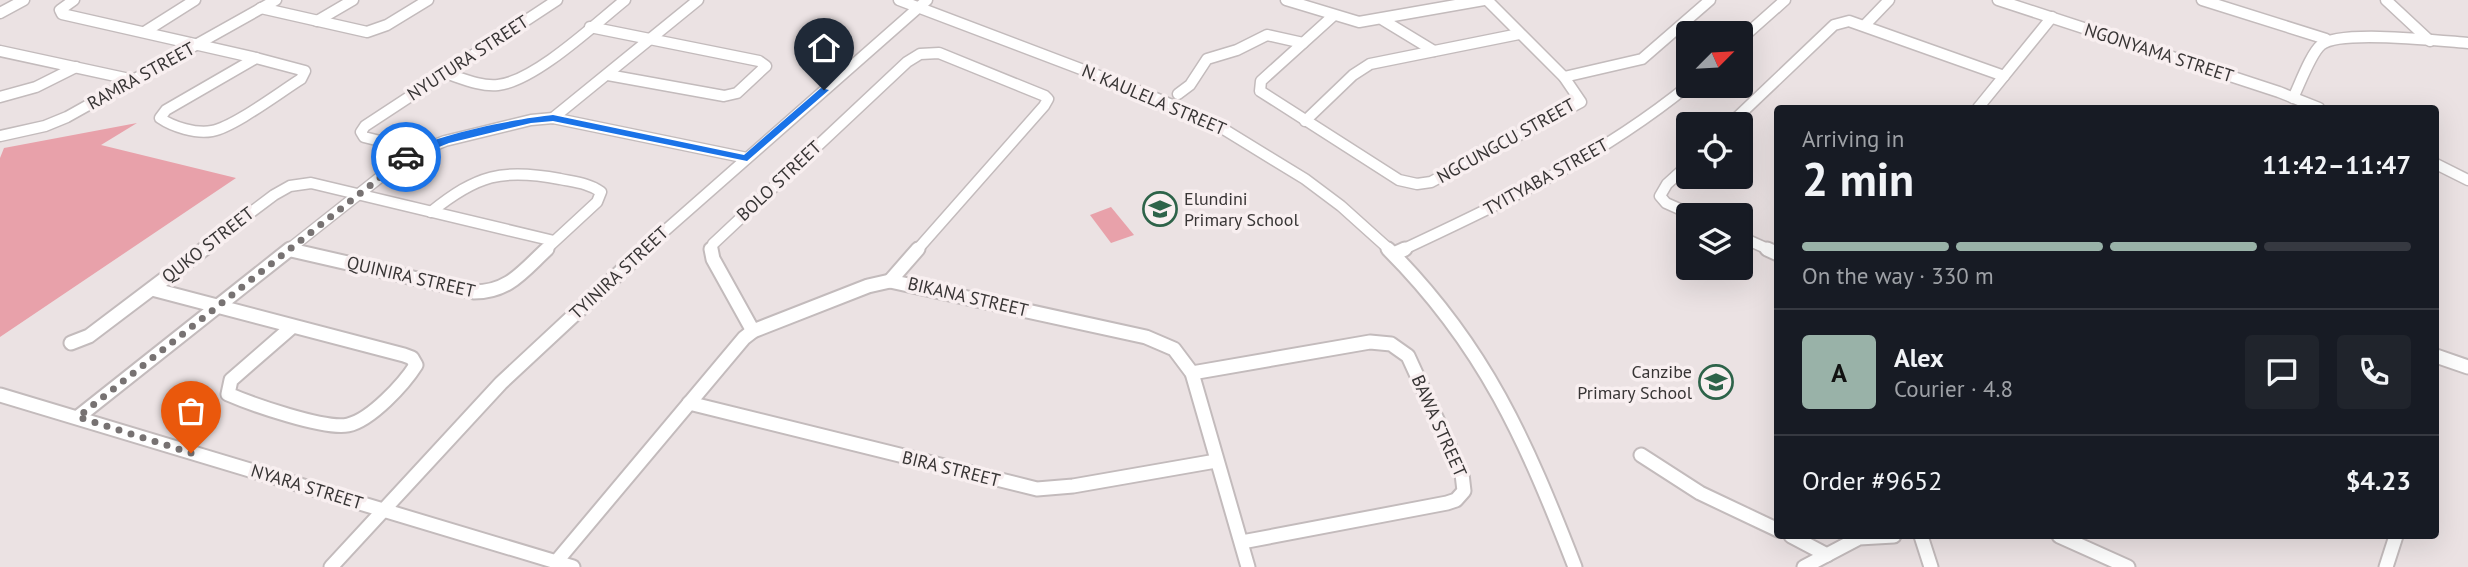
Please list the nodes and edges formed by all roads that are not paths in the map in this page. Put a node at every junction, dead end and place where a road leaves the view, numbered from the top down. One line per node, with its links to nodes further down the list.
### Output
1 (24, 0): 21 (street)
2 (74, 0): 29 (street)
3 (195, 0): 29 (street)
4 (276, 0): 20 (street, RAMRA STREET)
5 (353, 0): 25 (street)
6 (428, 0): 25 (street)
7 (557, 0): 41 (street, NYUTURA STREET)
8 (625, 0): 27 (street)
9 (698, 0): 31 (street)
10 (899, 0): 19 (street, N. KAULELA STREET)
11 (1286, 0): 22 (street)
12 (1486, 0): 24 (street); 30 (street, NGCUNGCU STREET)
13 (1710, 0): 44 (street)
14 (1785, 0): 28 (street)
15 (1889, 0): 26 (street)
16 (1998, 0): 23 (street, NGONYAMA STREET)
17 (2202, 0): 32 (street)
18 (2386, 0): 33 (street)
19 (923, 4): 57 (street, TYINIRA STREET); 68 (street, N. KAULELA STREET)
20 (261, 8): 25 (street); 34 (street, RAMRA STREET)
21 (0, 13)
22 (1333, 16): 24 (street); 35 (street, NGCUNGCU STREET)
23 (2052, 17): 43 (street); 49 (street, NGONYAMA STREET)
24 (1383, 20): 38 (street)
25 (317, 21)
26 (1865, 25): 43 (street); 52 (street)
27 (590, 27): 31 (street); 41 (street)
28 (1754, 27)
29 (146, 31): 34 (street)
30 (1519, 34): 38 (street); 44 (street, NGCUNGCU STREET)
31 (649, 39): 42 (street); 42 (street)
32 (2326, 40): 33 (street); 49 (street)
33 (2430, 41): 36 (street)
34 (199, 43): 39 (street); 45 (street, RAMRA STREET)
35 (1303, 43): 46 (street); 54 (street, NGCUNGCU STREET)
36 (2468, 43)
37 (0, 51): 40 (street)
38 (1434, 51): 54 (street)
39 (257, 57): 39 (street)
40 (76, 67): 45 (street); 48 (street)
41 (445, 73): 56 (street, NYUTURA STREET)
42 (608, 75): 53 (street)
43 (2004, 76): 50 (street)
44 (1564, 77): 54 (street, NGCUNGCU STREET)
45 (134, 80): 55 (street, RAMRA STREET)
46 (1178, 93)
47 (1676, 95): 68 (street, TYITYABA STREET)
48 (0, 97)
49 (2293, 97): 51 (street, NGONYAMA STREET)
50 (1980, 105)
51 (2312, 105)
52 (1743, 112)
53 (553, 118): 56 (street); 57 (street)
54 (1305, 121)
55 (0, 136)
56 (416, 150): 61 (street)
57 (747, 158): 83 (street, TYINIRA STREET)
58 (2439, 166): 60 (street)
59 (1676, 176): 62 (street)
60 (2468, 180)
61 (357, 195): 63 (street, QUKO STREET); 66 (street); 70 (street, QUKO STREET)
62 (1676, 207)
63 (431, 212): 64 (street, QUKO STREET); 64 (street, QUINIRA STREET)
64 (554, 241): 66 (street, QUINIRA STREET)
65 (1753, 243): 67 (street)
66 (291, 250): 71 (street)
67 (1774, 252)
68 (1394, 254): 96 (street, N. KAULELA STREET)
69 (890, 281): 73 (street, BIKANA STREET); 73 (street, BOLO STREET); 77 (street, BIKANA STREET)
70 (152, 289): 71 (street); 74 (street, QUKO STREET)
71 (222, 305): 72 (street); 80 (street)
72 (293, 326): 72 (street)
73 (753, 331): 79 (street, BIKANA STREET)
74 (71, 343)
75 (2439, 357): 76 (street)
76 (2468, 367)
77 (1192, 373): 82 (street, BIKANA STREET); 90 (street, BAWA STREET)
78 (0, 395): 80 (street, NYARA STREET)
79 (689, 404): 82 (street, BIRA STREET); 92 (street, BIKANA STREET)
80 (78, 417): 83 (street, NYARA STREET)
81 (1641, 455): 84 (street)
82 (1216, 461): 90 (street, BIKANA STREET)
83 (382, 509): 92 (street, NYARA STREET); 93 (street, TYINIRA STREET)
84 (1774, 528)
85 (1797, 539): 91 (street)
86 (1855, 539): 91 (street)
87 (1922, 539): 98 (street)
88 (2072, 539): 99 (street)
89 (2395, 539): 100 (street)
90 (1242, 542): 95 (street, BIKANA STREET)
91 (1827, 555): 97 (street)
92 (556, 562): 94 (street, NYARA STREET)
93 (331, 567)
94 (573, 567)
95 (1248, 567)
96 (1575, 567)
97 (1804, 567)
98 (1931, 567)
99 (2128, 567)
100 (2386, 567)

